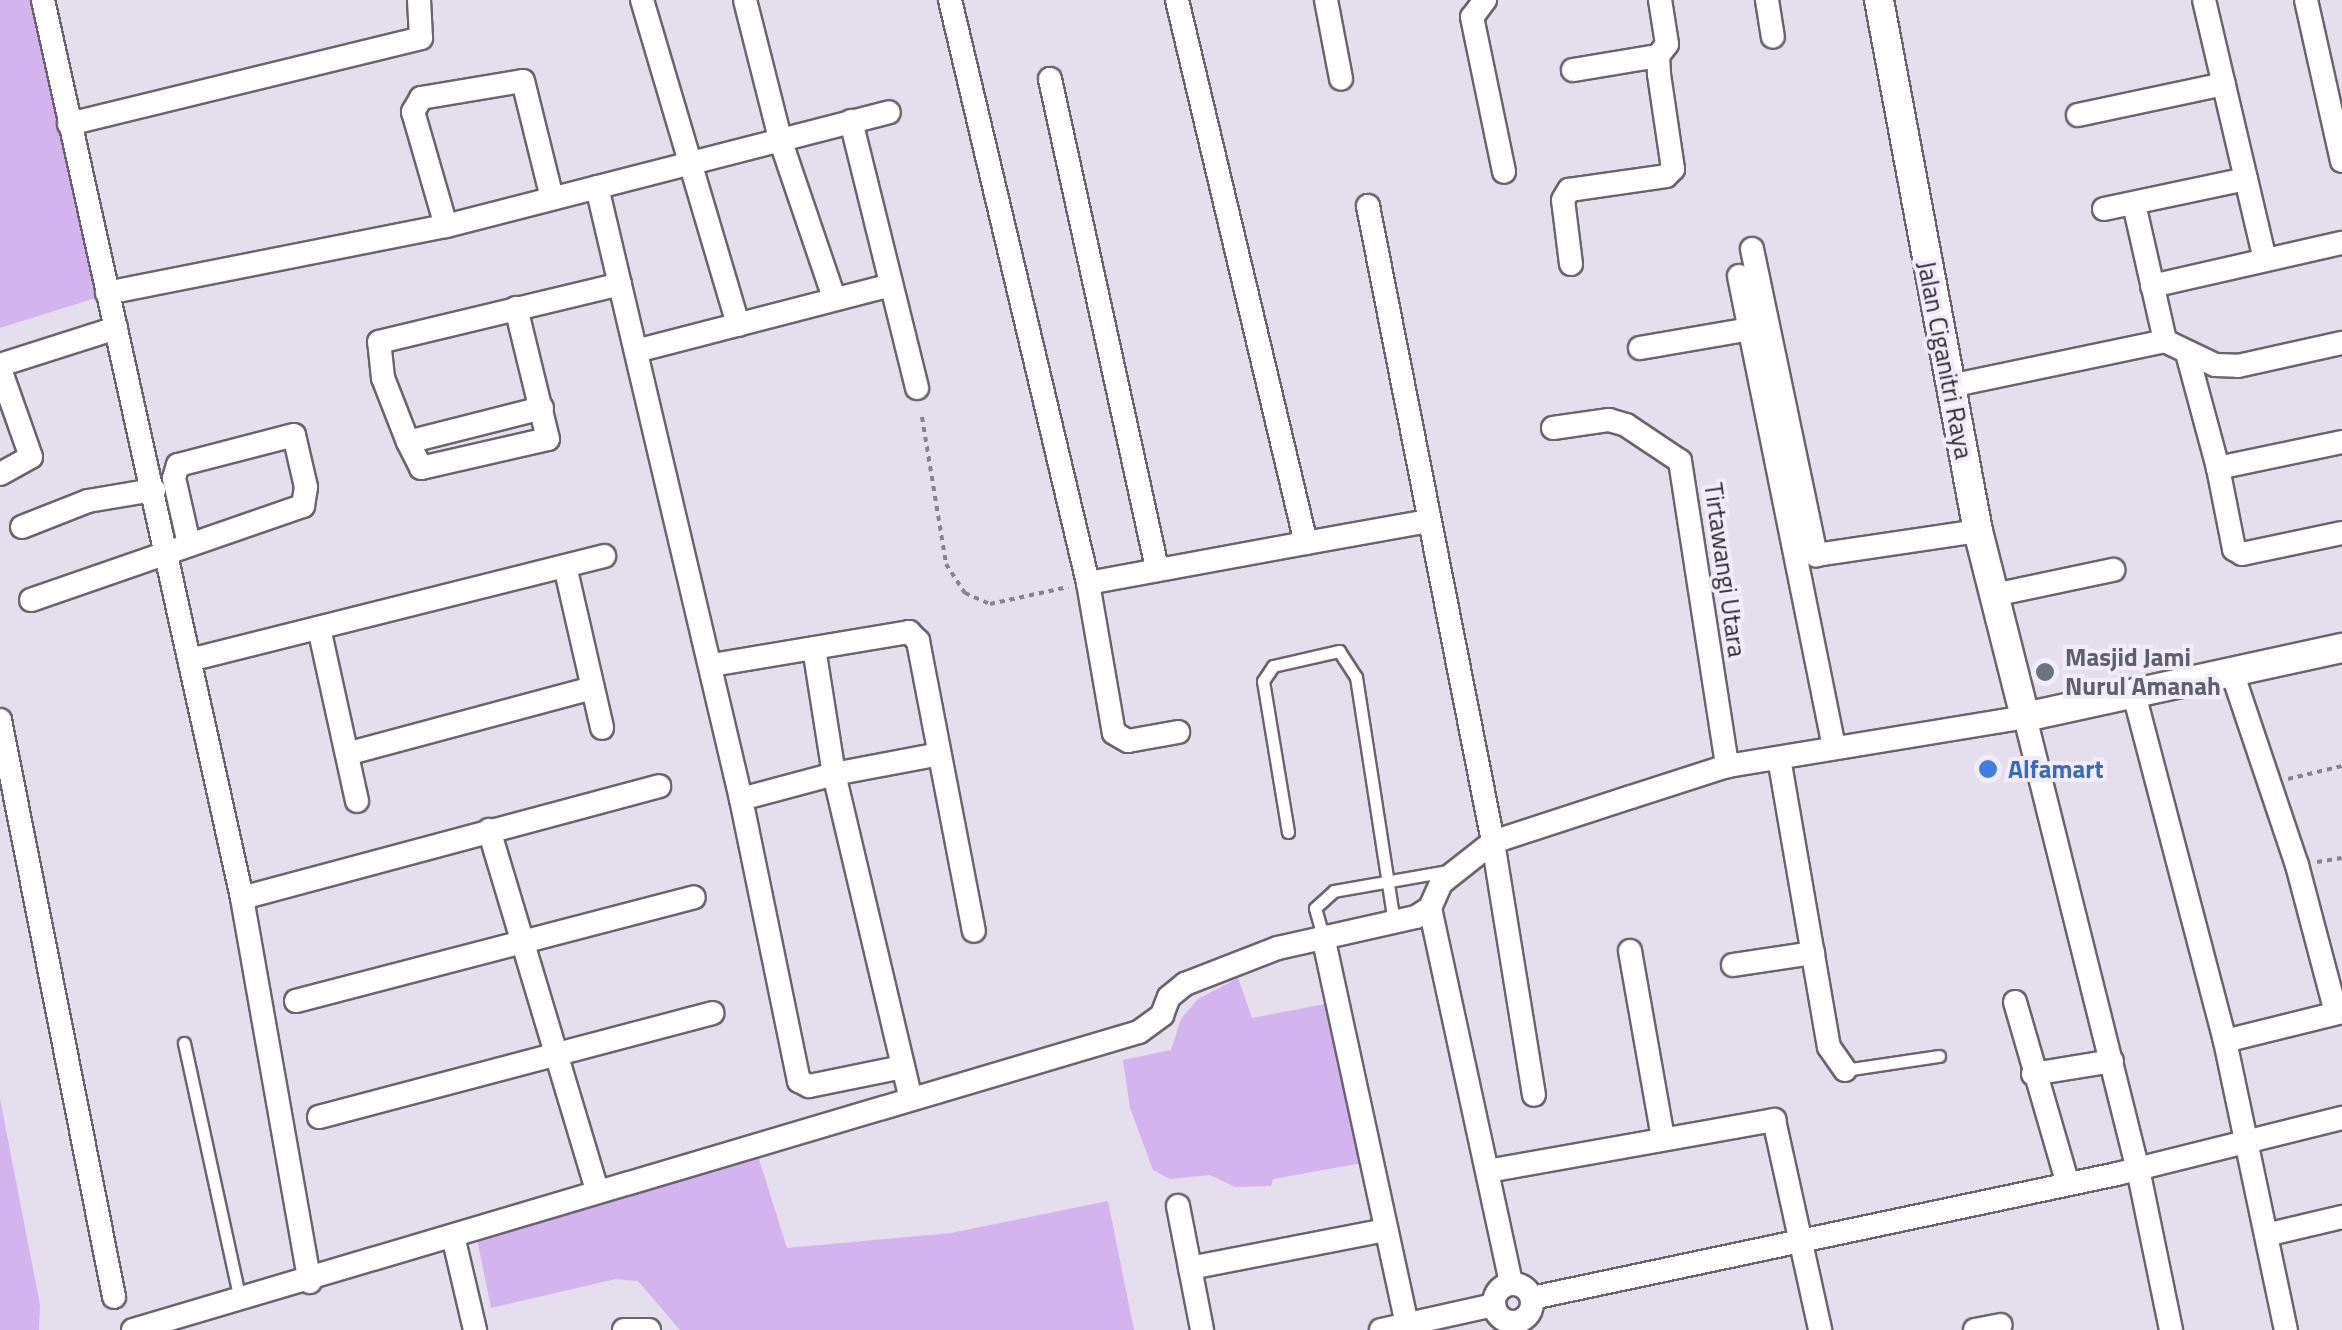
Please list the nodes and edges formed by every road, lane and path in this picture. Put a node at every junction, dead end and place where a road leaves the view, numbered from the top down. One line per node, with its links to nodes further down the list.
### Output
1 (43, 0): 23 (street)
2 (418, 0): 23 (street)
3 (642, 0): 26 (street)
4 (744, 0): 24 (street)
5 (950, 0): 76 (street)
6 (1177, 0): 69 (street)
7 (1326, 0): 18 (street)
8 (1485, 0): 27 (street)
9 (1660, 0): 15 (street)
10 (1767, 0): 14 (street)
11 (1879, 0): 55 (street, Jalan Ciganitri Raya)
12 (2204, 0): 19 (street)
13 (2306, 0): 25 (street)
14 (1773, 37)
15 (1658, 56): 16 (street); 38 (street)
16 (1573, 70)
17 (1050, 78): 74 (street)
18 (1341, 79)
19 (2224, 84): 21 (street); 28 (street)
20 (889, 112): 22 (street)
21 (2078, 116)
22 (851, 121): 24 (street); 41 (street)
23 (69, 124): 43 (street)
24 (781, 142): 26 (street); 44 (street)
25 (2342, 161)
26 (687, 164): 29 (street); 46 (street)
27 (1504, 172)
28 (2246, 178): 31 (street); 37 (street)
29 (597, 187): 30 (street); 40 (street)
30 (552, 198): 34 (street); 34 (street)
31 (2134, 204): 33 (street); 42 (street)
32 (1368, 206): 65 (street)
33 (2104, 209)
34 (446, 226): 43 (street)
35 (2342, 243): 37 (street)
36 (1752, 250): 67 (street)
37 (2265, 260): 42 (street)
38 (1571, 264)
39 (1740, 276): 48 (street)
40 (620, 284): 45 (street); 52 (street)
41 (892, 285): 44 (street); 56 (street)
42 (2152, 286): 49 (street)
43 (107, 293): 47 (street)
44 (834, 298): 46 (street)
45 (516, 308): 57 (street); 60 (street)
46 (738, 324): 52 (street)
47 (116, 328): 54 (street); 64 (street)
48 (1750, 329): 51 (street); 91 (street)
49 (2164, 341): 53 (street); 55 (street)
50 (2342, 342): 53 (street)
51 (1640, 348)
52 (636, 351): 83 (street)
53 (2188, 353): 62 (street)
54 (0, 367): 63 (street)
55 (1950, 386): 67 (street, Jalan Ciganitri Raya)
56 (916, 388)
57 (542, 408): 60 (street); 60 (street)
58 (922, 417): 76 (path)
59 (1553, 428): 95 (street, Tirtawangi Utara)
60 (408, 442)
61 (2342, 442): 62 (street)
62 (2218, 468): 68 (street)
63 (0, 474)
64 (154, 490): 66 (street); 71 (street)
65 (1428, 521): 69 (street); 104 (street)
66 (22, 527)
67 (1978, 531): 77 (street, Jalan Ciganitri Raya)
68 (2342, 534)
69 (1306, 543): 74 (street)
70 (189, 544): 70 (street); 71 (street)
71 (168, 555): 78 (street); 82 (street)
72 (604, 556): 73 (street)
73 (565, 566): 79 (street); 85 (street)
74 (1157, 568): 76 (street)
75 (2113, 570): 77 (street)
76 (1088, 583): 90 (street)
77 (1994, 595): 87 (street, Jalan Ciganitri Raya)
78 (31, 600)
79 (319, 628): 82 (street); 92 (street)
80 (814, 648): 83 (street); 93 (street); 97 (street)
81 (2342, 648): 84 (street)
82 (190, 660): 108 (street)
83 (712, 665): 100 (street)
84 (2232, 672): 86 (street); 98 (street)
85 (592, 688): 89 (street); 92 (street)
86 (2134, 694): 87 (street); 123 (street)
87 (2025, 717): 91 (street); 127 (street)
88 (0, 720): 150 (street)
89 (602, 728)
90 (1178, 732)
91 (1834, 748): 94 (street)
92 (350, 753): 101 (street)
93 (935, 755): 97 (street); 111 (street)
94 (1779, 758): 95 (street); 117 (street)
95 (1727, 766): 104 (street)
96 (2342, 766): 98 (path)
97 (834, 774): 100 (street); 128 (street)
98 (2270, 784): 114 (street)
99 (659, 786): 102 (street)
100 (742, 799): 128 (street)
101 (357, 801)
102 (489, 830): 108 (street); 115 (street)
103 (1288, 832): 106 (lane)
104 (1493, 842): 105 (street); 132 (street)
105 (1457, 869): 106 (lane); 109 (street)
106 (1390, 880): 110 (lane); 113 (lane)
107 (694, 897): 115 (street)
108 (242, 898): 148 (street)
109 (1430, 908): 110 (street); 138 (street)
110 (1394, 922): 113 (street)
111 (974, 931)
112 (2342, 931): 114 (street)
113 (1323, 936): 131 (street); 143 (street)
114 (2317, 936): 121 (street)
115 (523, 942): 119 (street); 125 (street)
116 (1630, 950): 135 (street)
117 (1813, 954): 118 (street); 129 (street)
118 (1733, 965)
119 (296, 1001)
120 (2015, 1002): 130 (street)
121 (2339, 1012): 123 (street)
122 (712, 1013): 125 (street)
123 (2225, 1041): 136 (street)
124 (184, 1043): 152 (lane)
125 (555, 1055): 133 (street); 140 (street)
126 (1939, 1056): 129 (lane)
127 (2112, 1061): 130 (street); 137 (street)
128 (902, 1067): 131 (street)
129 (1845, 1070)
130 (2033, 1074): 139 (street)
131 (910, 1095): 140 (street)
132 (1534, 1095)
133 (319, 1117)
134 (2342, 1118): 136 (street)
135 (1662, 1138): 138 (street); 146 (street)
136 (2247, 1141): 137 (street); 144 (street)
137 (2138, 1169): 139 (street); 165 (street)
138 (1488, 1171): 149 (street)
139 (2067, 1182): 146 (street)
140 (598, 1191): 145 (street)
141 (1178, 1206): 147 (street)
142 (2342, 1217): 144 (street)
143 (1386, 1230): 147 (street); 156 (street)
144 (2270, 1234): 166 (street)
145 (453, 1236): 148 (street); 158 (street)
146 (1801, 1236): 151 (street); 163 (street)
147 (1190, 1268): 161 (street)
148 (310, 1282): 152 (street)
149 (1511, 1283): 151 (street); 153 (street)
150 (114, 1297)
151 (1532, 1298): 155 (street)
152 (240, 1300): 157 (street)
153 (1494, 1305): 155 (street); 156 (street)
154 (2001, 1324): 164 (street)
155 (1523, 1325)
156 (1407, 1328): 162 (street)
157 (133, 1330)
158 (476, 1330)
159 (624, 1330): 160 (street)
160 (649, 1330)
161 (1202, 1330)
162 (1381, 1330)
163 (1820, 1330)
164 (1975, 1330)
165 (2171, 1330)
166 (2286, 1330)

